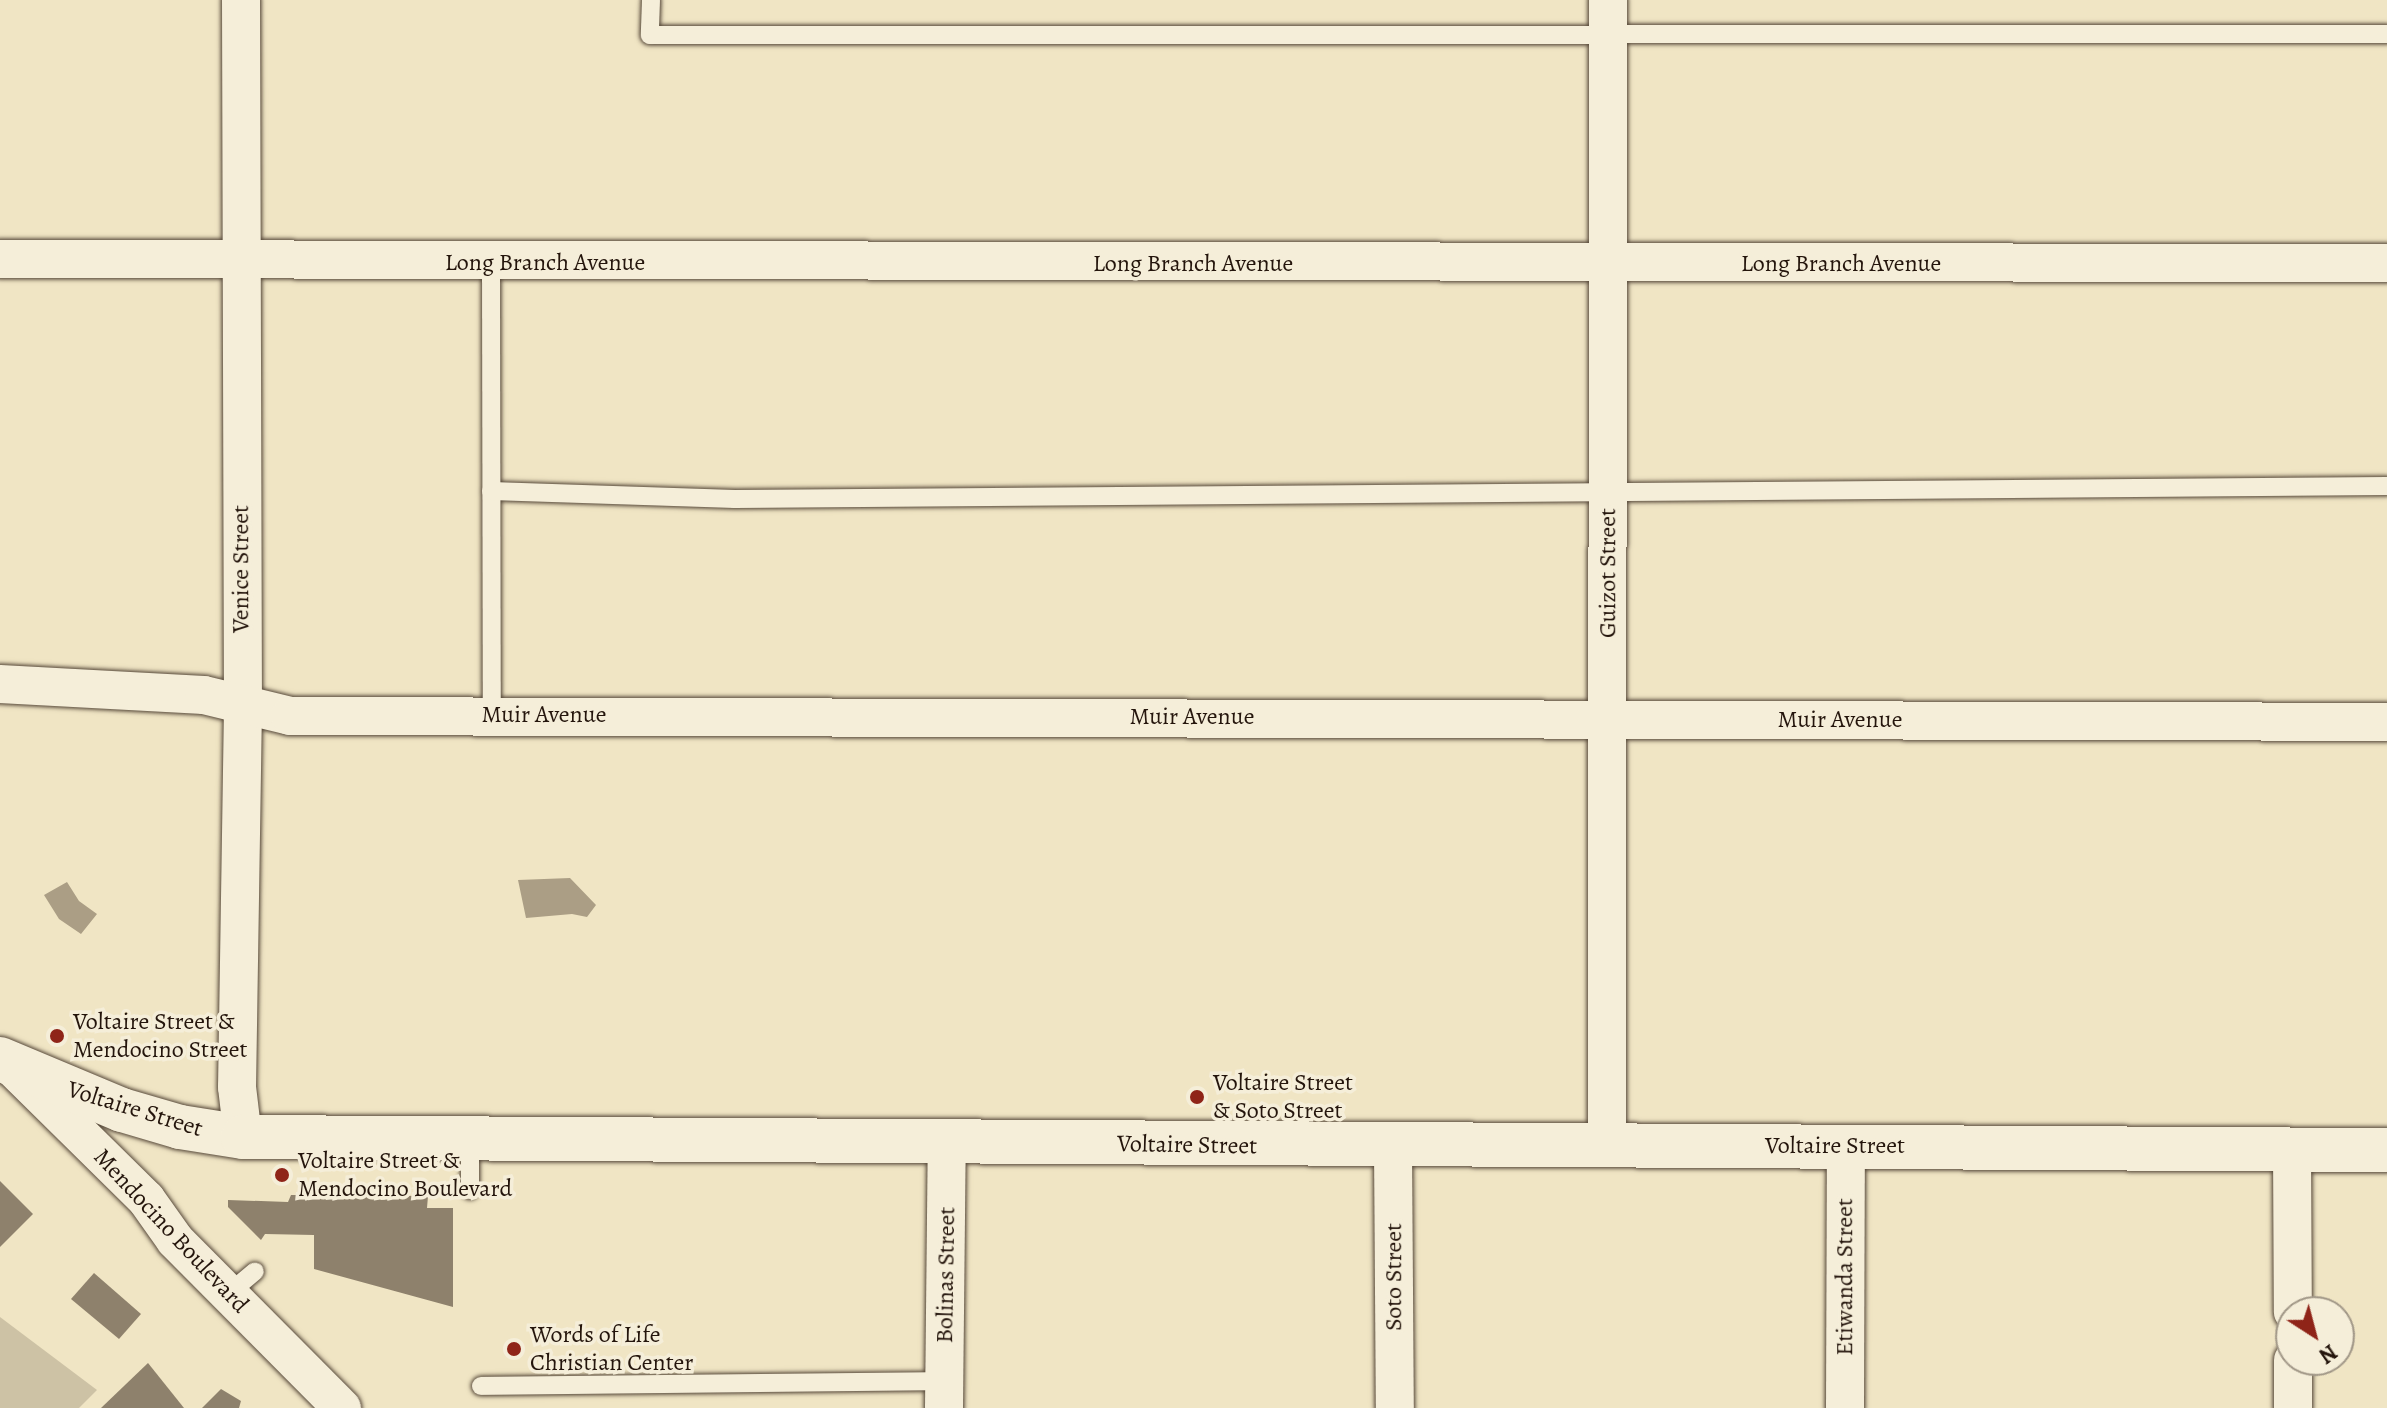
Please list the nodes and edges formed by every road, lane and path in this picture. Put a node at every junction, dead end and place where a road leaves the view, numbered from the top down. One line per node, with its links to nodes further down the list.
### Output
1 (241, 0): 7 (street, Venice Street)
2 (651, 0): 5 (lane)
3 (1608, 0): 5 (street, Guizot Street)
4 (2387, 34): 5 (lane)
5 (1609, 37): 10 (street, Guizot Street)
6 (0, 259): 7 (street, Long Branch Avenue)
7 (239, 262): 8 (street, Long Branch Avenue); 15 (street, Venice Street)
8 (491, 262): 10 (street, Long Branch Avenue); 12 (lane)
9 (2387, 263): 10 (street, Long Branch Avenue)
10 (1606, 265): 13 (street, Guizot Street)
11 (2387, 486): 13 (lane)
12 (491, 491): 13 (lane); 16 (lane)
13 (1608, 492): 17 (street, Guizot Street)
14 (0, 684): 15 (street, Muir Avenue)
15 (243, 707): 16 (street, Muir Avenue); 20 (street, Venice Street)
16 (492, 715): 17 (street, Muir Avenue)
17 (1609, 718): 18 (street, Muir Avenue); 23 (street, Guizot Street)
18 (2387, 722)
19 (2, 1058): 20 (main road, Voltaire Street); 33 (street, Mendocino Boulevard)
20 (243, 1137): 21 (main road, Voltaire Street)
21 (470, 1138): 22 (main road, Voltaire Street); 28 (lane)
22 (947, 1141): 25 (main road, Voltaire Street); 32 (street, Bolinas Street)
23 (1607, 1146): 24 (main road, Voltaire Street); 25 (main road, Voltaire Street)
24 (1846, 1146): 26 (main road, Voltaire Street); 35 (street, Etiwanda Street)
25 (1393, 1147): 34 (street, Soto Street)
26 (2292, 1148): 27 (main road, Voltaire Street); 29 (street)
27 (2387, 1150)
28 (470, 1190)
29 (2293, 1296)
30 (2293, 1376): 36 (street)
31 (481, 1386): 32 (lane)
32 (944, 1395)
33 (342, 1408)
34 (1395, 1408)
35 (1845, 1408)
36 (2293, 1408)

